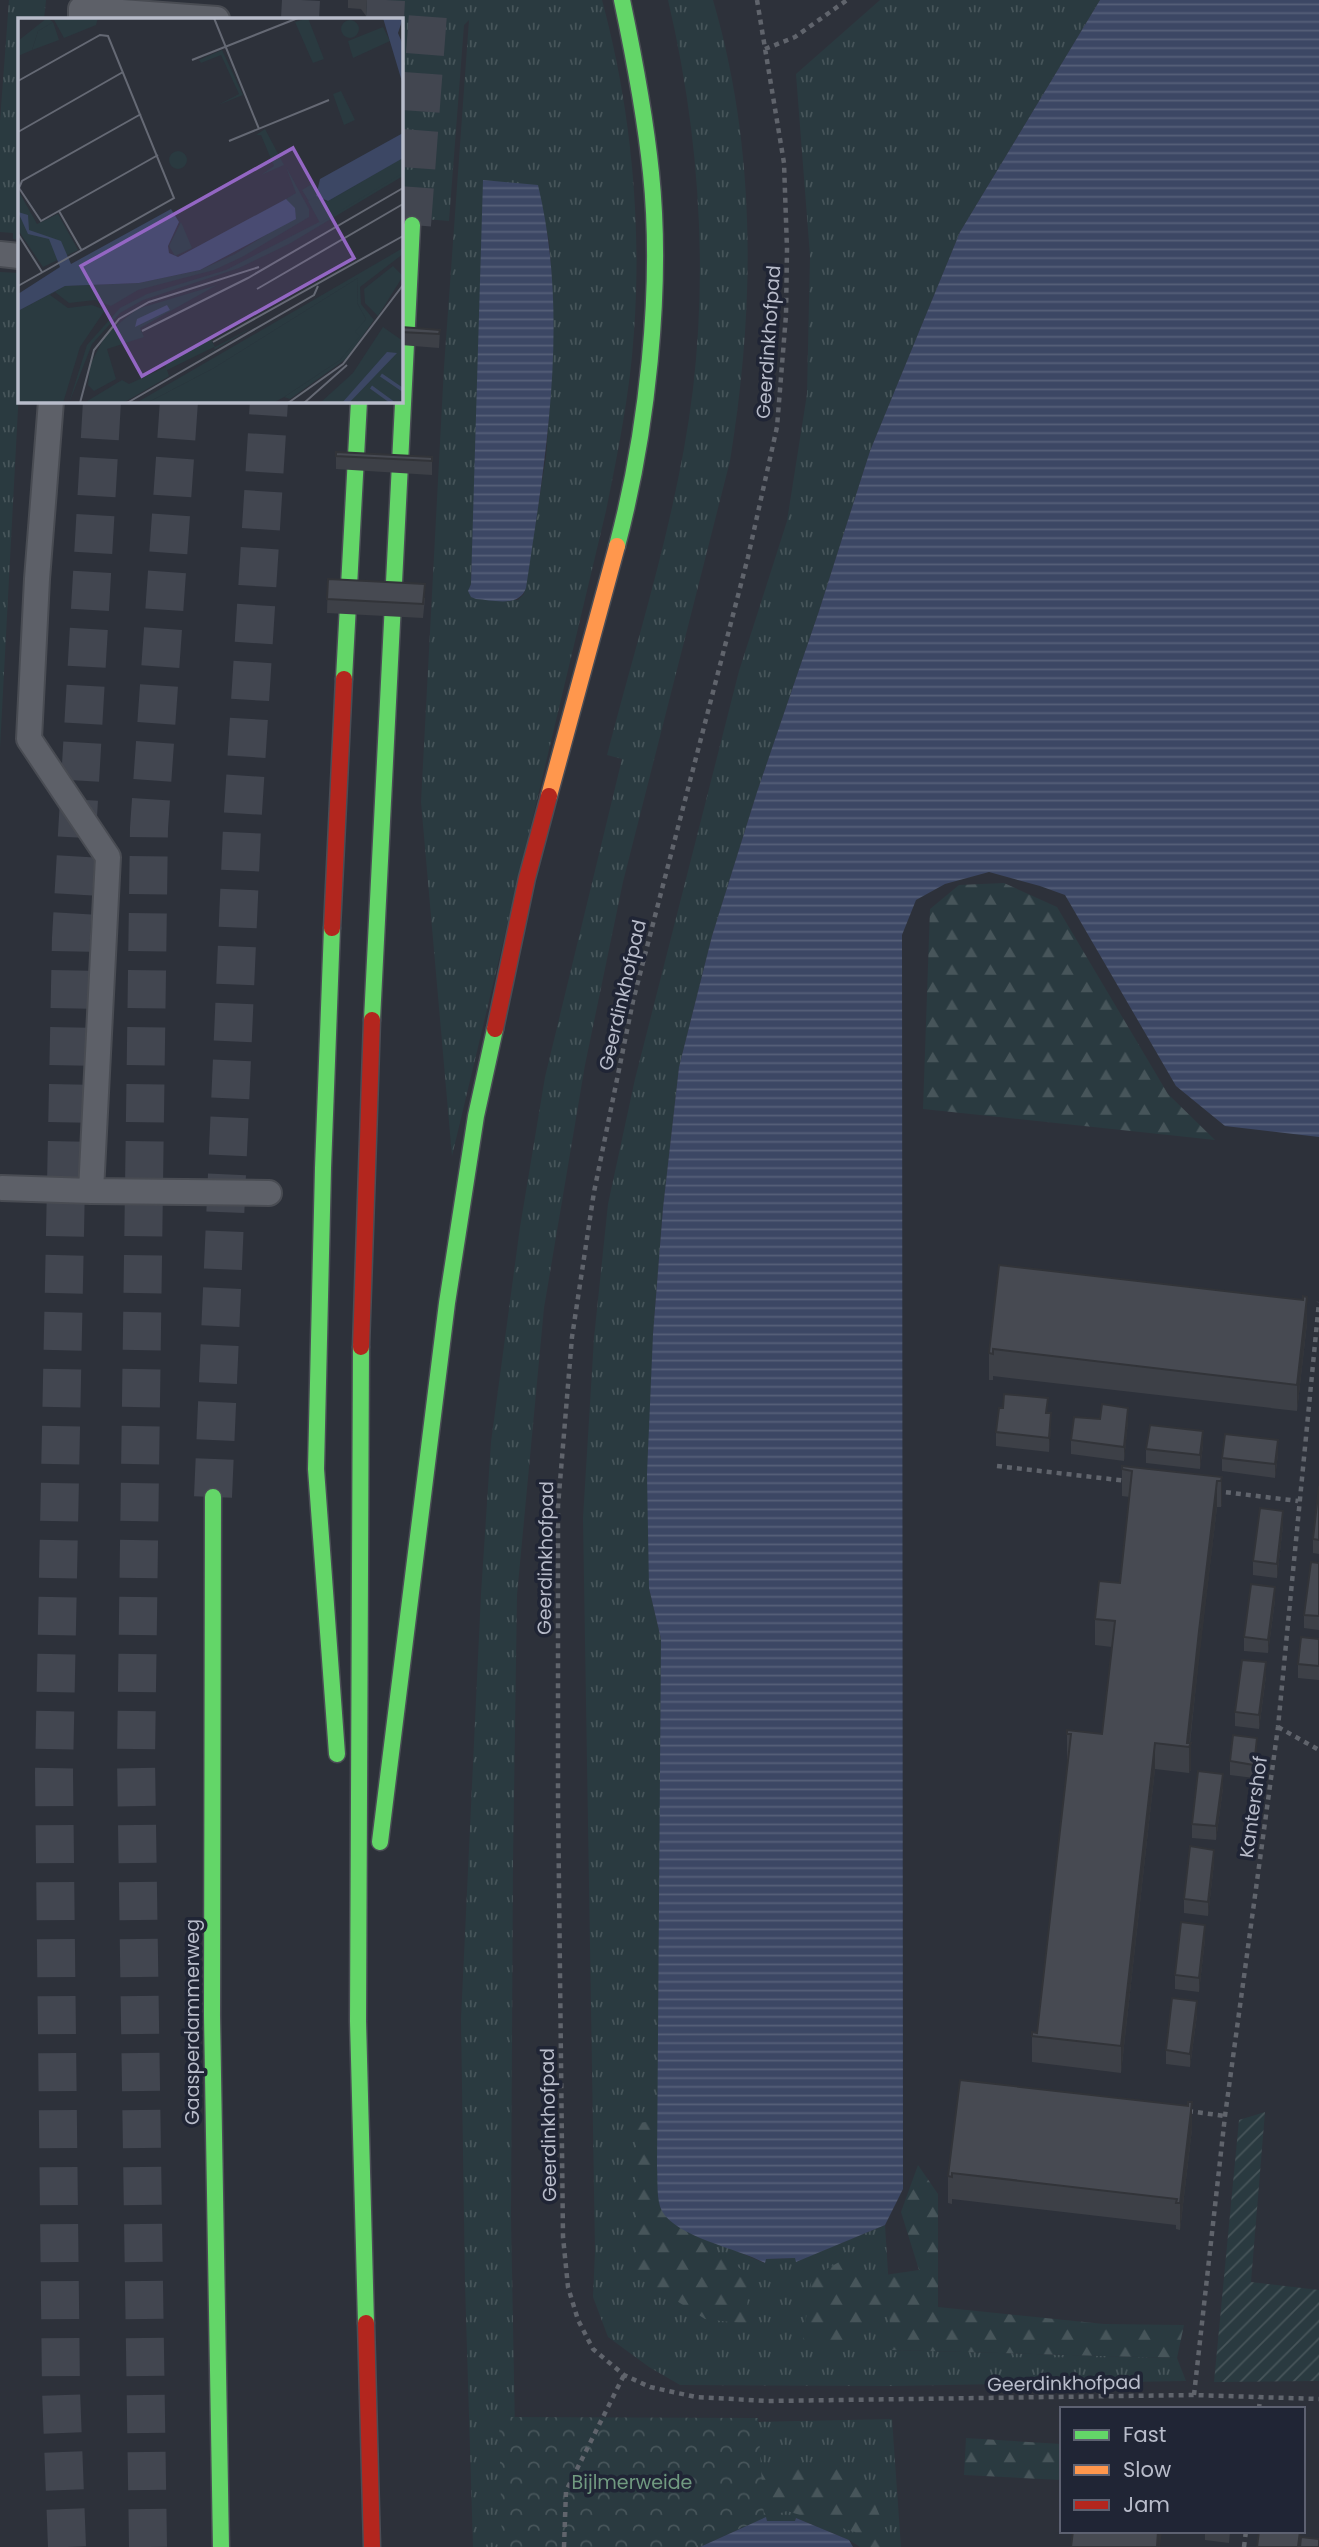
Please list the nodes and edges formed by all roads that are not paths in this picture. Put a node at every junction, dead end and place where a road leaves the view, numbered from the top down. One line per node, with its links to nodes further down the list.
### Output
1 (622, 0): 15 (highway)
2 (81, 18): 3 (lane)
3 (203, 18)
4 (412, 225): 17 (highway)
5 (0, 254): 6 (lane)
6 (18, 256)
7 (51, 402): 10 (lane)
8 (359, 402): 13 (highway)
9 (2, 1188): 10 (lane)
10 (91, 1191): 11 (lane)
11 (269, 1193)
12 (213, 1497): 18 (highway, Gaasperdammerweg)
13 (339, 1773)
14 (343, 1828): 17 (highway)
15 (378, 1857)
16 (375, 1884): 17 (highway)
17 (358, 2021): 19 (highway)
18 (221, 2547)
19 (372, 2547)

